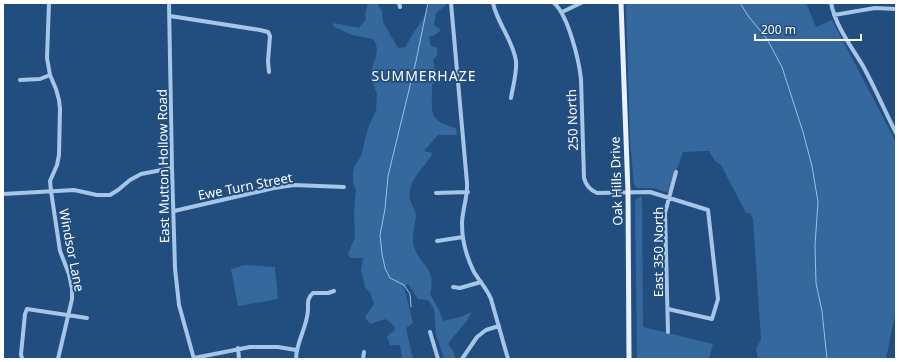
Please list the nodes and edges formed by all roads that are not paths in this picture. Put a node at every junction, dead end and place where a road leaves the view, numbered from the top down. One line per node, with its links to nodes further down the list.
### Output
1 (49, 3): 14 (street, Windsor Lane)
2 (169, 3): 12 (street, East Mutton Hollow Road)
3 (451, 3): 22 (street)
4 (494, 3): 16 (street)
5 (554, 3): 10 (street)
6 (581, 3): 10 (street)
7 (621, 3): 23 (main road, Oak Hills Drive)
8 (831, 3): 11 (street)
9 (896, 10): 11 (street)
10 (562, 12): 23 (street, 250 North)
11 (834, 15): 17 (street)
12 (170, 16): 13 (street); 18 (street, East Mutton Hollow Road)
13 (269, 72)
14 (50, 75): 15 (street); 21 (street, Windsor Lane)
15 (20, 80)
16 (511, 98)
17 (896, 132)
18 (172, 168): 21 (street); 27 (street, East Mutton Hollow Road)
19 (676, 172): 26 (street, East 350 North)
20 (344, 187): 27 (street, Ewe Turn Street)
21 (51, 191): 25 (street); 34 (street, Windsor Lane)
22 (468, 192): 24 (street); 28 (street)
23 (628, 192): 26 (street); 51 (main road, Oak Hills Drive)
24 (436, 193)
25 (3, 194)
26 (669, 198): 33 (street, East 350 North); 33 (street)
27 (174, 211): 44 (street, East Mutton Hollow Road)
28 (464, 237): 29 (street); 30 (street)
29 (437, 241)
30 (481, 282): 31 (street); 36 (street)
31 (453, 287)
32 (334, 291): 40 (street)
33 (668, 309): 38 (street, East 350 North)
34 (68, 315): 35 (street); 42 (street); 43 (street, Windsor Lane)
35 (88, 318)
36 (498, 326): 49 (street); 50 (street)
37 (430, 332): 48 (street)
38 (668, 332)
39 (238, 348): 40 (street); 44 (street); 45 (street)
40 (296, 350): 46 (street)
41 (364, 352): 47 (street)
42 (22, 359)
43 (58, 359)
44 (194, 359)
45 (239, 359)
46 (296, 359)
47 (363, 359)
48 (438, 359)
49 (462, 359)
50 (508, 359)
51 (629, 359)

